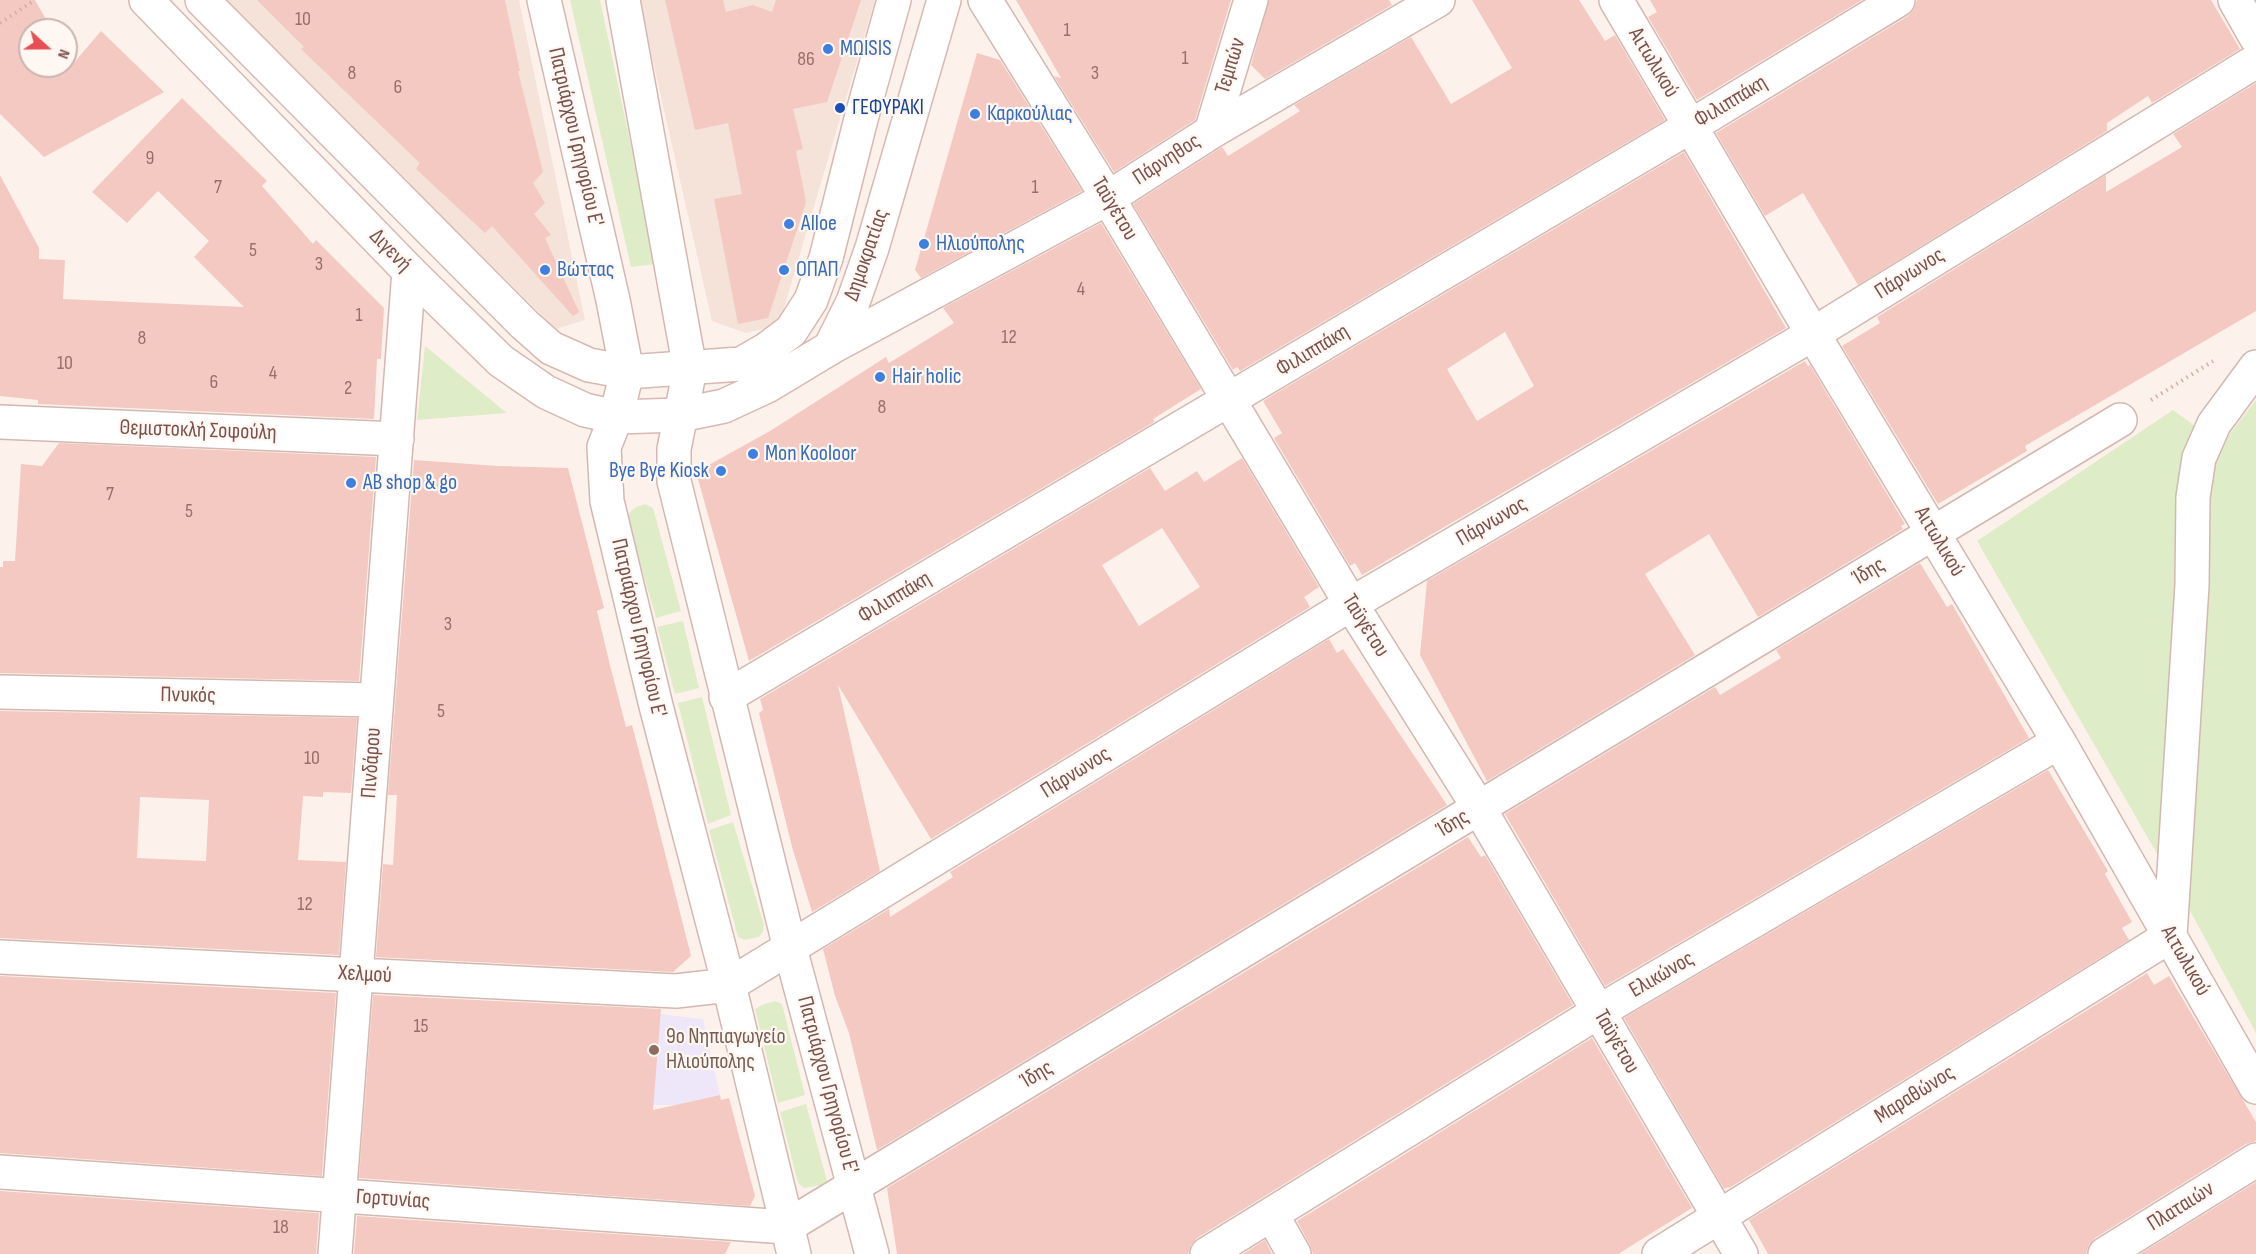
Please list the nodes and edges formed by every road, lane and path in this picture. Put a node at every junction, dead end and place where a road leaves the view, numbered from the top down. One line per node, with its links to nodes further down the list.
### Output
1 (35, 0): 14 (path)
2 (146, 0): 20 (street, Διγενή)
3 (202, 0): 24 (street, Διγενή)
4 (544, 0): 24 (street, Πατριάρχου Γρηγορίου Ε')
5 (622, 0): 23 (street, Πατριάρχου Γρηγορίου Ε')
6 (894, 0): 23 (street, Δημοκρατίας)
7 (944, 0): 22 (street, Δημοκρατίας)
8 (985, 0): 19 (street, Ταϋγέτου)
9 (1251, 0): 18 (street, Τεμπών)
10 (1438, 0): 18 (street, Πάρνηθος)
11 (1616, 0): 17 (street, Αιτωλικού)
12 (1898, 0): 17 (street, Φιλιππάκη)
13 (2235, 0): 15 (street)
14 (0, 23)
15 (2256, 37)
16 (2256, 61): 21 (street, Πάρνωνος)
17 (1691, 126): 21 (street, Αιτωλικού); 26 (street, Φιλιππάκη)
18 (1211, 132): 19 (street, Πάρνηθος)
19 (1108, 198): 22 (street, Πάρνηθος); 26 (street, Ταϋγέτου)
20 (409, 271): 28 (street, Διγενή); 31 (street, Πινδάρου)
21 (1813, 334): 32 (street, Αιτωλικού); 33 (street, Πάρνωνος)
22 (830, 348): 27 (street)
23 (690, 369): 24 (street, Διγενή); 27 (street, Πατριάρχου Γρηγορίου Ε')
24 (627, 372): 28 (street, Πατριάρχου Γρηγορίου Ε')
25 (2251, 373): 29 (path); 39 (street)
26 (1229, 400): 33 (street, Ταϋγέτου); 35 (street, Φιλιππάκη)
27 (680, 415): 28 (street, Διγενή); 35 (street, Πατριάρχου Γρηγορίου Ε')
28 (616, 417): 43 (street, Πατριάρχου Γρηγορίου Ε')
29 (2120, 420): 32 (street, Ίδης)
30 (0, 422): 31 (street, Θεμιστοκλή Σοφούλη)
31 (397, 439): 36 (street, Πινδάρου)
32 (1934, 533): 37 (street, Αιτωλικού); 38 (street, Ίδης)
33 (1351, 604): 38 (street, Ταϋγέτου); 40 (street, Πάρνωνος)
34 (0, 692): 36 (street, Πνυκός)
35 (726, 697): 40 (street, Πατριάρχου Γρηγορίου Ε')
36 (376, 700): 42 (street, Πινδάρου)
37 (2059, 742): 39 (street, Αιτωλικού); 44 (street, Ελικώνος)
38 (1479, 808): 44 (street, Ταϋγέτου); 48 (street, Ίδης)
39 (2170, 936): 45 (street, Αιτωλικού); 51 (street, Μαραθώνος)
40 (790, 948): 43 (street, Πάρνωνος); 48 (street, Πατριάρχου Γρηγορίου Ε')
41 (0, 957): 42 (street, Χελμού)
42 (356, 974): 43 (street, Χελμού); 49 (street, Πινδάρου)
43 (729, 985): 52 (street, Πατριάρχου Γρηγορίου Ε')
44 (1598, 1012): 50 (street, Ελικώνος); 51 (street, Ταϋγέτου)
45 (2256, 1087)
46 (2256, 1160): 59 (street, Πλαταιών)
47 (0, 1172): 49 (street, Γορτυνίας)
48 (855, 1186): 52 (street, Ίδης); 54 (street, Πατριάρχου Γρηγορίου Ε')
49 (339, 1196): 52 (street, Γορτυνίας); 53 (street, Πινδάρου)
50 (1272, 1215): 55 (street, Ελικώνος); 56 (street)
51 (1719, 1217): 57 (street, Μαραθώνος); 58 (street, Ταϋγέτου)
52 (790, 1241)
53 (335, 1254)
54 (872, 1254)
55 (1207, 1254)
56 (1294, 1254)
57 (1659, 1254)
58 (1741, 1254)
59 (2105, 1254)

